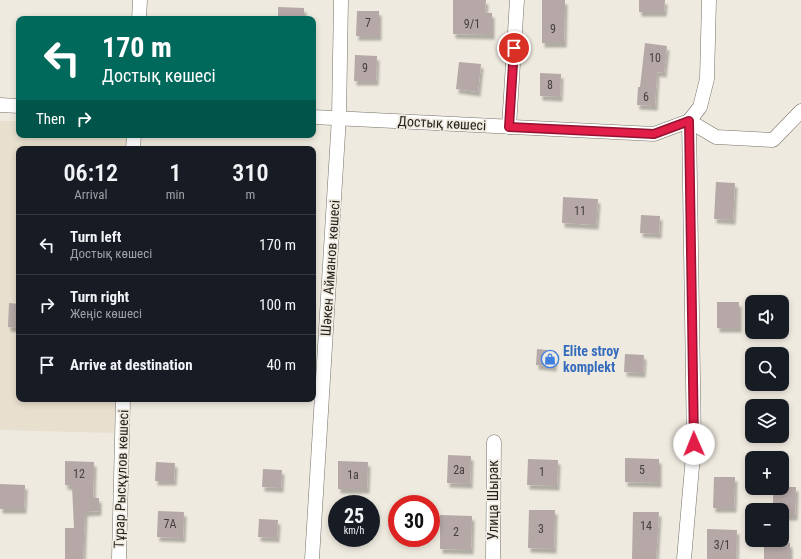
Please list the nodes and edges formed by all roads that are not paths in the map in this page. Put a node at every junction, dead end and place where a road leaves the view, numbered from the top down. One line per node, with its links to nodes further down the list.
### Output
1 (140, 0): 5 (street)
2 (340, 0): 10 (street, Шәкен Айманов көшесі)
3 (517, 0): 12 (street)
4 (709, 0): 11 (street)
5 (139, 16)
6 (0, 105): 7 (street)
7 (16, 106)
8 (801, 111): 11 (street)
9 (316, 117): 10 (street, Достық көшесі)
10 (339, 118): 12 (street, Достық көшесі); 16 (street, Шәкен Айманов көшесі)
11 (689, 121): 12 (street, Достық көшесі); 18 (street)
12 (509, 127)
13 (123, 402): 15 (street, Тұрар Рысқұлов көшесі)
14 (494, 442): 17 (street, Улица Шырак)
15 (119, 559)
16 (312, 559)
17 (493, 559)
18 (684, 559)

